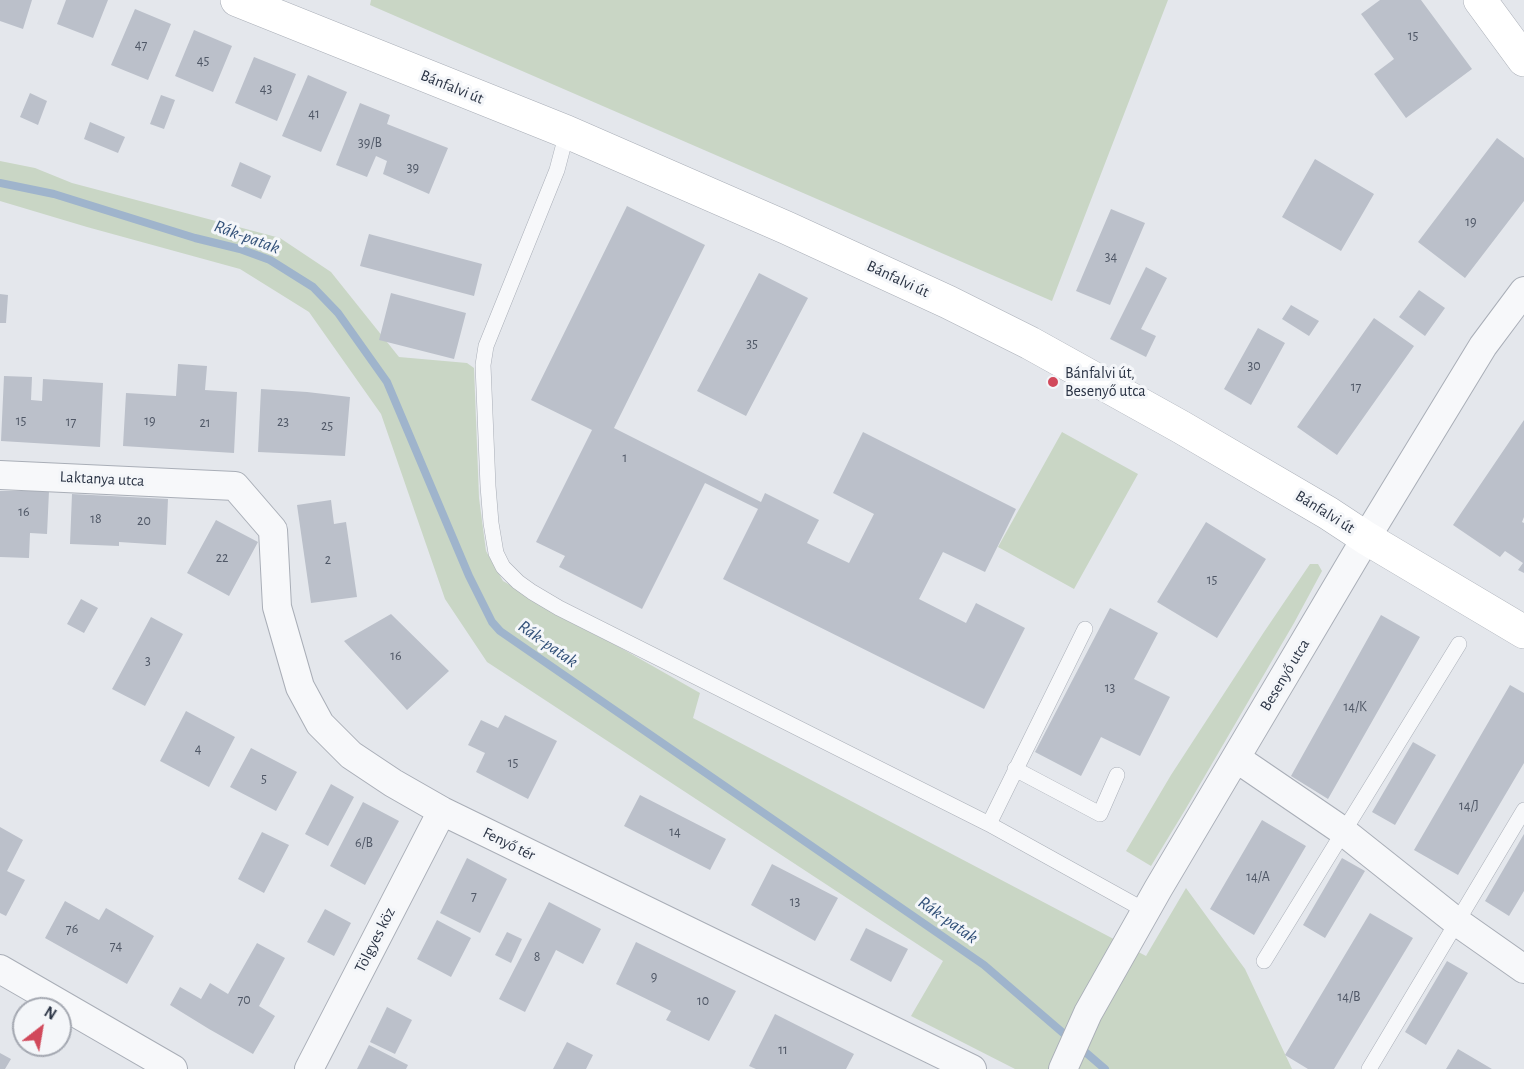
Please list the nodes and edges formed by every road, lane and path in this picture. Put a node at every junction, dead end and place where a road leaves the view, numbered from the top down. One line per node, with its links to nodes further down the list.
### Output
1 (237, 0): 4 (street, Bánfalvi út)
2 (1480, 0): 3 (street)
3 (1524, 60)
4 (567, 132): 8 (street, Bánfalvi út); 17 (lane)
5 (1524, 291): 8 (street, Besenyő utca)
6 (0, 475): 7 (street, Laktanya utca)
7 (205, 484): 16 (street, Fenyő tér)
8 (1366, 538): 10 (street, Bánfalvi út); 12 (street, Besenyő utca)
9 (1085, 629): 13 (lane)
10 (1524, 632)
11 (1459, 644): 18 (lane)
12 (1236, 758): 18 (street); 19 (street, Besenyő utca)
13 (1015, 769): 14 (lane); 17 (lane)
14 (1117, 775)
15 (1524, 810): 20 (lane)
16 (442, 811): 26 (street, Tölgyes köz); 27 (street, Fenyő tér)
17 (988, 824): 19 (lane)
18 (1344, 832): 20 (street); 21 (lane)
19 (1146, 911): 24 (street, Besenyő utca)
20 (1457, 922): 23 (street); 28 (lane)
21 (1264, 961)
22 (0, 969): 25 (street)
23 (1524, 969)
24 (1064, 1066)
25 (173, 1069)
26 (309, 1069)
27 (972, 1069)
28 (1369, 1069)

